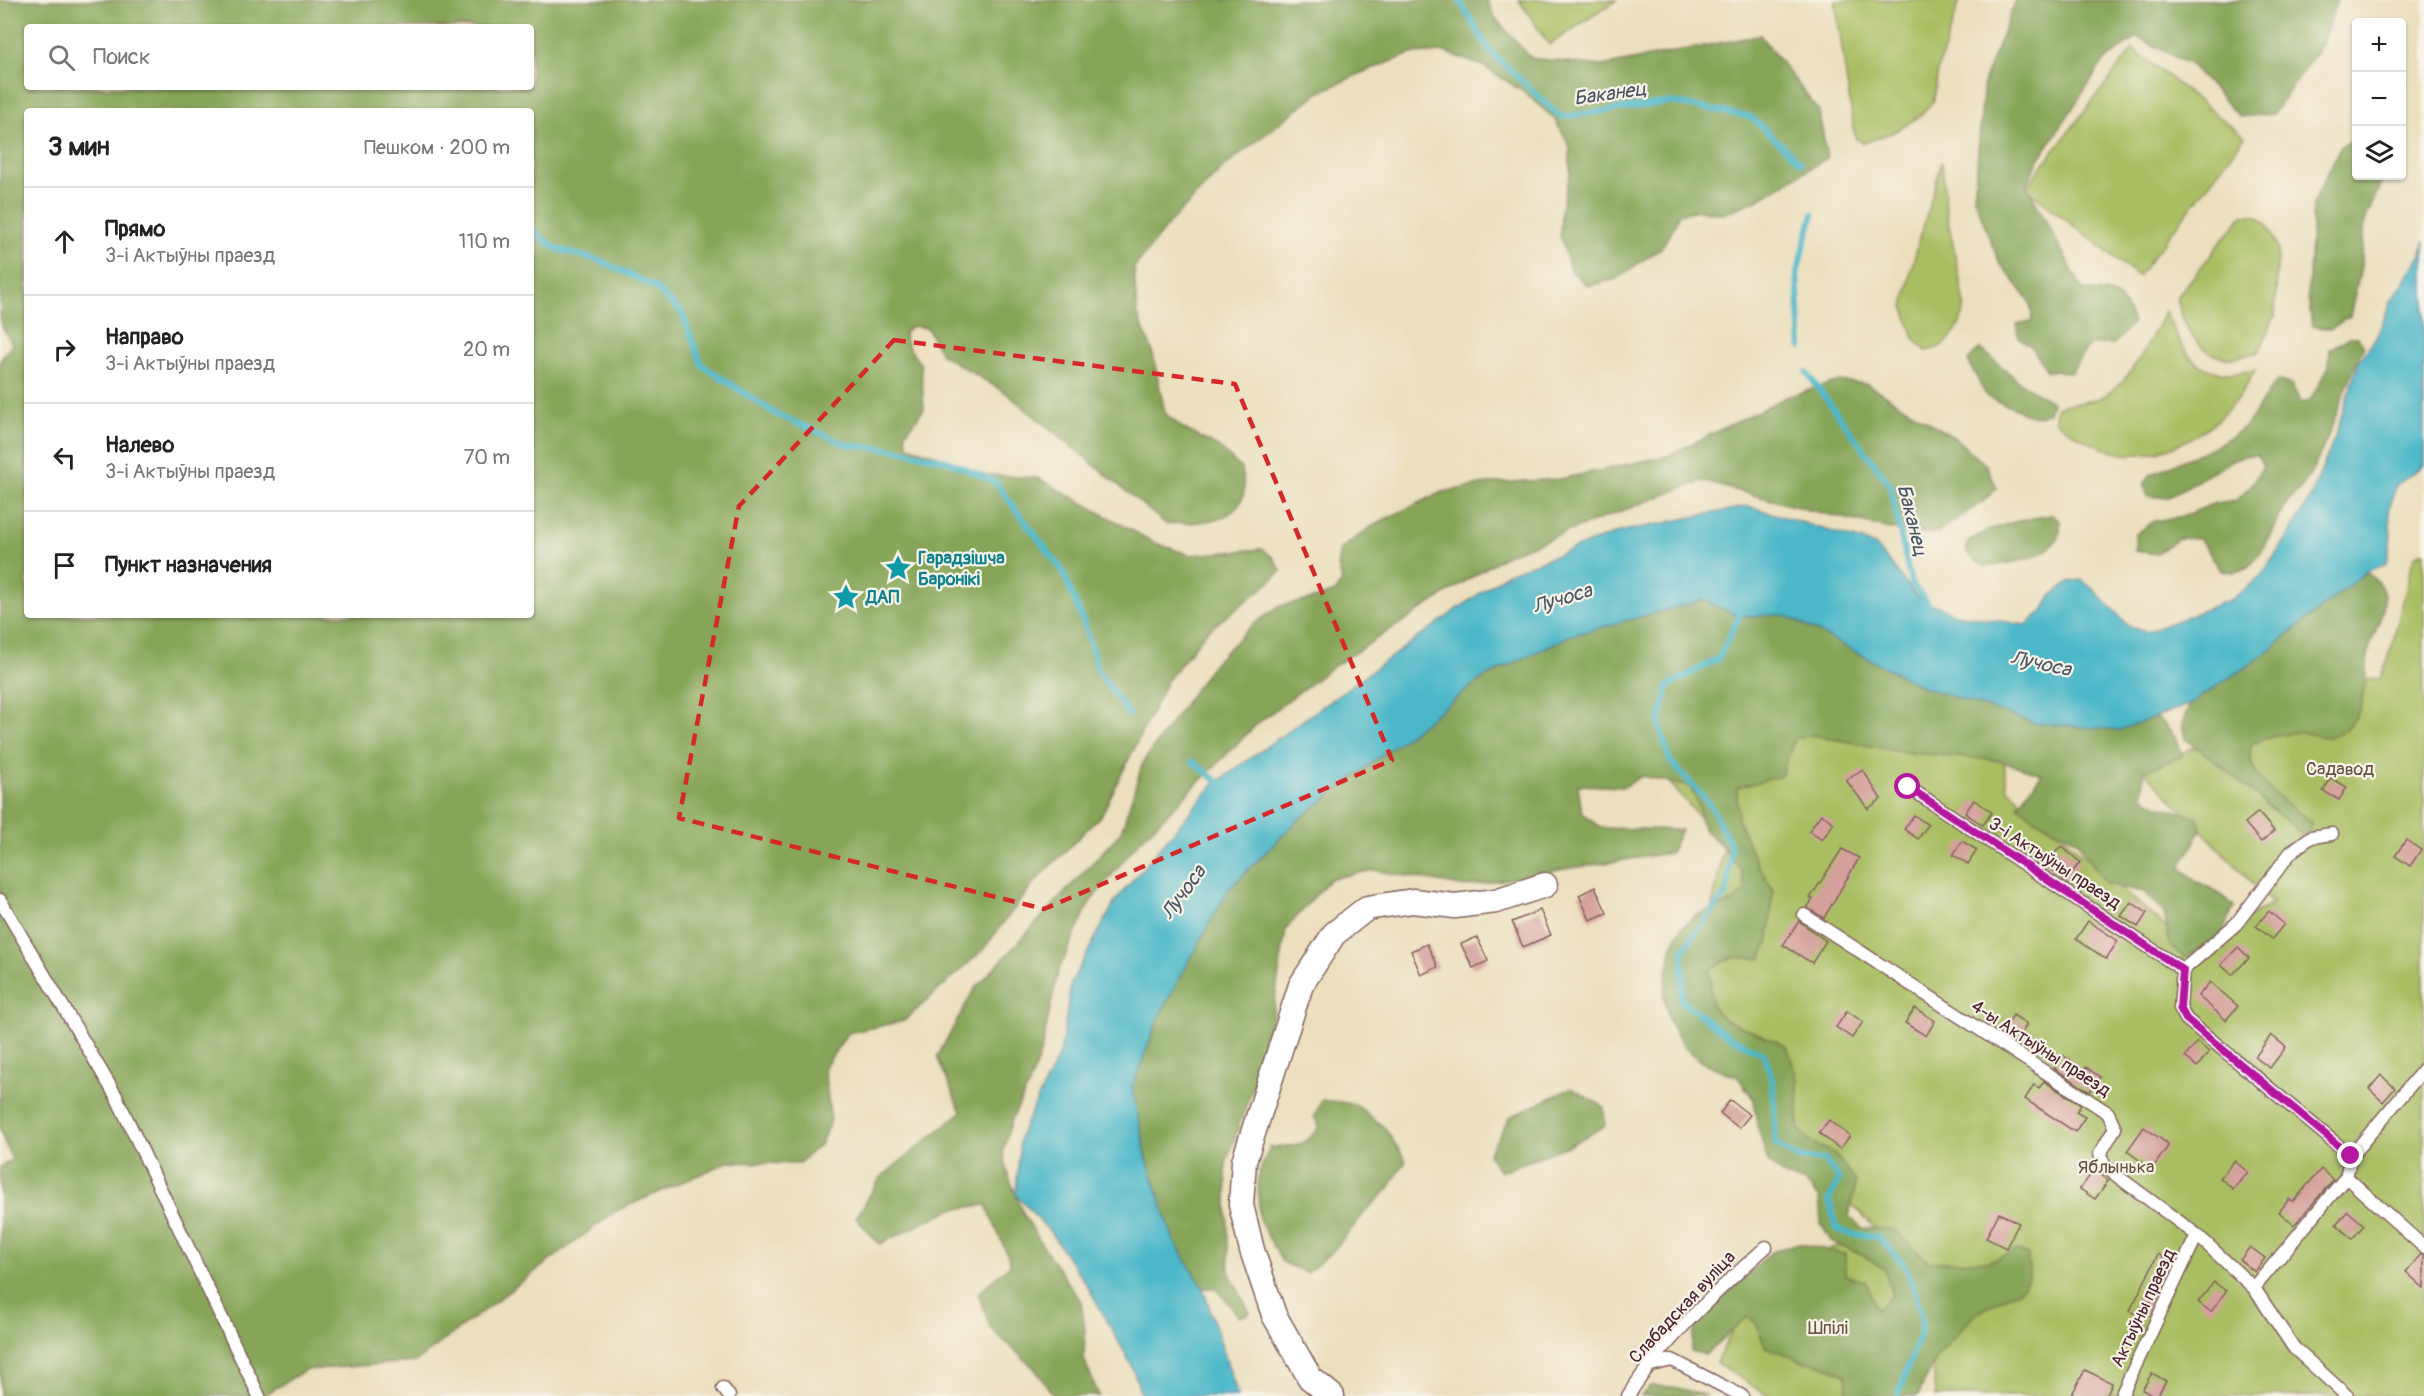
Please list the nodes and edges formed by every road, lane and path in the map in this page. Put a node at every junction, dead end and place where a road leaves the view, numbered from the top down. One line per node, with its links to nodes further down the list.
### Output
1 (1908, 787): 6 (lane, 3-і Актыўны праезд)
2 (2332, 834): 6 (lane)
3 (1545, 885): 16 (street)
4 (0, 900): 15 (lane)
5 (1804, 915): 10 (lane, 4-ы Актыўны праезд)
6 (2183, 970): 8 (lane)
7 (2424, 1069): 8 (lane)
8 (2351, 1156): 9 (lane)
9 (2346, 1177): 12 (lane); 13 (lane)
10 (2197, 1235): 13 (lane, 4-ы Актыўны праезд); 19 (lane, Актыўны праезд)
11 (1766, 1247): 14 (lane, Слабадская вуліца)
12 (2424, 1247)
13 (2254, 1288): 20 (lane, 4-ы Актыўны праезд)
14 (1647, 1366): 17 (lane, Слабадская вуліца); 18 (lane)
15 (259, 1396)
16 (1332, 1396)
17 (1628, 1396)
18 (1742, 1396)
19 (2121, 1396)
20 (2347, 1396)

